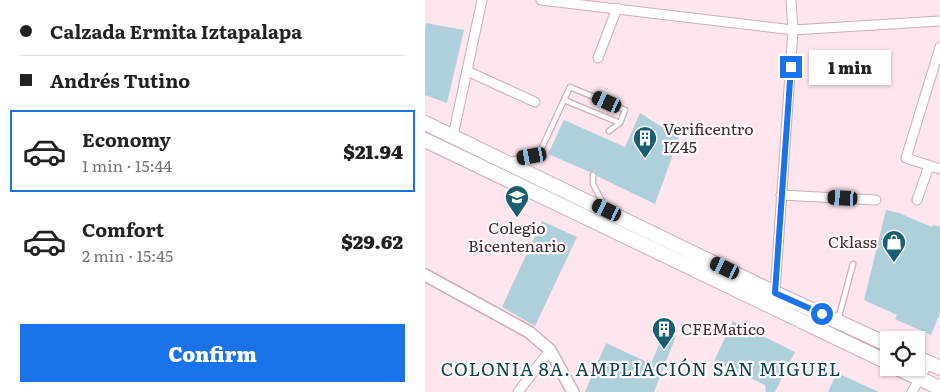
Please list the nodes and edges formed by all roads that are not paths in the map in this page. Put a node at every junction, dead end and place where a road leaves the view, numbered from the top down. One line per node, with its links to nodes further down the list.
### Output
1 (481, 0): 9 (street)
2 (541, 0): 4 (street)
3 (791, 0): 6 (street)
4 (617, 8): 6 (street); 8 (street)
5 (940, 21): 6 (street)
6 (793, 30): 21 (street)
7 (940, 47): 18 (street)
8 (598, 58)
9 (467, 71): 11 (street); 15 (street)
10 (564, 100): 13 (lane); 13 (lane); 17 (lane)
11 (535, 102)
12 (425, 123): 15 (main road)
13 (619, 123): 14 (lane)
14 (609, 130)
15 (453, 136): 17 (main road)
16 (425, 140): 31 (main road)
17 (505, 161): 24 (main road)
18 (929, 166): 19 (street); 23 (street)
19 (940, 169)
20 (593, 175): 24 (lane)
21 (781, 195): 22 (street); 27 (street)
22 (876, 200)
23 (917, 200)
24 (607, 210): 27 (main road)
25 (853, 264): 28 (lane)
26 (425, 275): 30 (main road)
27 (775, 293): 28 (main road)
28 (837, 321): 29 (main road)
29 (880, 341)
30 (550, 350): 36 (street); 37 (main road)
31 (880, 359)
32 (928, 363): 34 (street)
33 (915, 376): 34 (main road)
34 (920, 378): 35 (main road); 38 (street)
35 (940, 388)
36 (518, 392)
37 (573, 392)
38 (912, 392)

